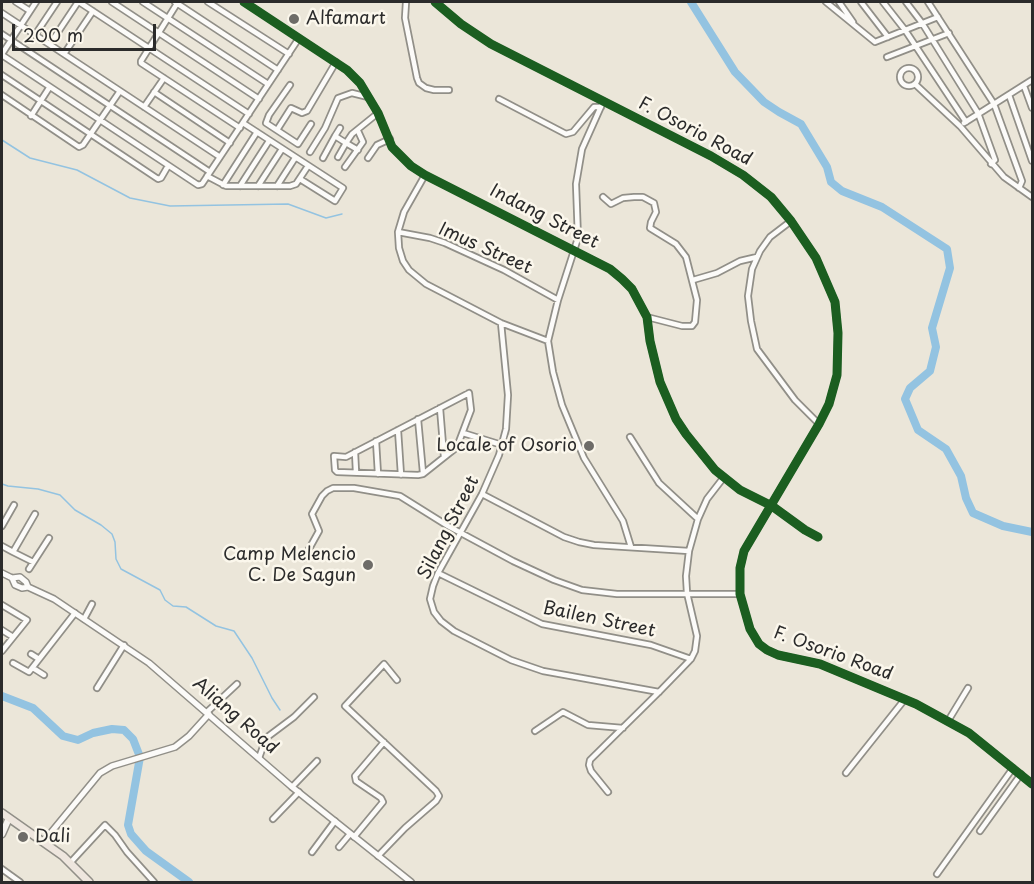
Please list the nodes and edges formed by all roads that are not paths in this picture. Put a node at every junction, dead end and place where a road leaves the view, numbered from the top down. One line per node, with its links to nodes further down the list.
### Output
1 (16, 2): 18 (street)
2 (36, 2): 18 (street)
3 (57, 2): 30 (street)
4 (79, 2): 19 (street); 35 (street)
5 (112, 2): 27 (street)
6 (143, 2): 22 (street)
7 (177, 2): 22 (street); 43 (street)
8 (208, 2): 39 (street)
9 (244, 2): 32 (street, Indang Street)
10 (406, 2): 52 (street)
11 (435, 2): 61 (street, F. Osorio Road)
12 (826, 2): 25 (street)
13 (839, 2): 25 (street)
14 (861, 2): 31 (street)
15 (883, 2): 26 (street)
16 (906, 2): 23 (street)
17 (928, 2): 21 (street)
18 (30, 10): 24 (street)
19 (93, 11): 36 (street); 38 (street)
20 (2, 13): 24 (street)
21 (938, 17): 23 (street); 28 (street)
22 (168, 18): 27 (street); 47 (street)
23 (922, 23): 26 (street); 34 (street)
24 (20, 25): 30 (street); 33 (street)
25 (857, 27): 31 (street)
26 (905, 30): 31 (street); 37 (street)
27 (158, 32): 36 (street); 58 (street)
28 (949, 33): 34 (street); 62 (street)
29 (2, 34): 33 (street)
30 (34, 35): 35 (street)
31 (888, 36)
32 (299, 38): 39 (street); 42 (street, Indang Street)
33 (11, 40): 40 (street); 63 (street)
34 (933, 40): 37 (street); 66 (street)
35 (50, 44): 38 (street)
36 (149, 47): 45 (street); 68 (street)
37 (916, 47): 41 (street); 71 (street)
38 (64, 54): 53 (street)
39 (289, 54): 43 (street)
40 (2, 55): 51 (street)
41 (887, 57)
42 (336, 62): 57 (street, Indang Street); 76 (street)
43 (278, 70): 47 (street)
44 (2, 75): 60 (street)
45 (164, 78): 54 (street); 73 (street)
46 (1032, 81): 50 (street)
47 (268, 84): 58 (street)
48 (915, 84): 74 (street)
49 (290, 85): 76 (street)
50 (1024, 86): 56 (street); 65 (street)
51 (50, 88): 60 (street); 70 (street)
52 (449, 90)
53 (120, 91): 63 (street); 64 (street)
54 (154, 92): 64 (street); 83 (street)
55 (2, 95): 69 (street)
56 (1009, 95): 62 (street); 93 (street)
57 (368, 97): 67 (street, Indang Street); 87 (street)
58 (259, 99): 68 (street)
59 (499, 99): 61 (street)
60 (41, 102): 69 (street); 79 (street)
61 (602, 104): 108 (street, F. Osorio Road); 110 (street)
62 (994, 104): 66 (street); 105 (street)
63 (110, 106): 70 (street); 98 (street)
64 (144, 107): 88 (street)
65 (1032, 108)
66 (978, 112): 71 (street); 94 (street)
67 (378, 113): 77 (street); 81 (street, Indang Street)
68 (249, 114): 73 (street)
69 (31, 116): 79 (street)
70 (100, 121): 79 (street); 95 (street)
71 (966, 122): 74 (street)
72 (311, 124): 76 (street)
73 (241, 125): 78 (street); 83 (street)
74 (960, 126): 94 (street)
75 (340, 128): 80 (street)
76 (277, 130)
77 (358, 131): 84 (street); 86 (street)
78 (257, 132): 82 (street); 101 (street)
79 (91, 135): 95 (street)
80 (336, 136): 84 (street); 91 (street)
81 (390, 139): 92 (street); 99 (street, Indang Street)
82 (269, 141): 85 (street); 104 (street)
83 (230, 143): 88 (street)
84 (346, 143): 86 (street); 89 (street)
85 (282, 149): 90 (street); 102 (street)
86 (358, 150): 97 (street)
87 (310, 152)
88 (220, 157): 98 (street)
89 (338, 157)
90 (295, 158): 96 (street); 103 (street)
91 (322, 158)
92 (368, 158)
93 (1032, 161)
94 (991, 164): 105 (street)
95 (168, 166): 98 (street)
96 (308, 166): 100 (street); 100 (street)
97 (345, 167)
98 (209, 174): 101 (street)
99 (425, 175): 109 (street); 110 (street, Indang Street)
100 (300, 179): 103 (street)
101 (223, 186): 104 (street)
102 (258, 186): 103 (street); 104 (street)
103 (277, 186)
104 (240, 187)
105 (1019, 188): 106 (street)
106 (1032, 197)
107 (603, 198): 112 (street)
108 (792, 221): 111 (street); 119 (street, F. Osorio Road)
109 (398, 232): 113 (street, Imus Street); 115 (street)
110 (573, 250): 113 (street); 114 (street, Indang Street)
111 (757, 257): 112 (street); 119 (street)
112 (693, 280): 114 (street)
113 (558, 300): 116 (street)
114 (647, 316): 131 (street, Indang Street)
115 (501, 323): 116 (street); 124 (street, Silang Street)
116 (549, 341): 142 (street)
117 (440, 408): 118 (street); 121 (street); 126 (street)
118 (418, 419): 120 (street); 129 (street)
119 (819, 424): 134 (street, F. Osorio Road)
120 (398, 430): 123 (street); 130 (street)
121 (463, 433): 124 (street); 126 (street)
122 (630, 437): 136 (street)
123 (376, 441): 125 (street); 128 (street)
124 (502, 445): 132 (street, Silang Street)
125 (355, 452): 127 (street); 127 (street)
126 (444, 457): 129 (street)
127 (356, 472): 128 (street)
128 (378, 474): 130 (street)
129 (423, 474): 130 (street)
130 (401, 475)
131 (724, 477): 134 (street, Indang Street); 136 (street)
132 (482, 494): 138 (street, Silang Street); 142 (street)
133 (14, 505): 137 (street)
134 (772, 506): 139 (street, Indang Street); 151 (street, F. Osorio Road)
135 (35, 514): 144 (street)
136 (698, 519): 143 (street)
137 (2, 523)
138 (461, 533): 145 (street); 149 (street, Silang Street); 150 (street)
139 (818, 537)
140 (49, 538): 146 (street)
141 (2, 546): 144 (street)
142 (631, 547): 143 (street)
143 (689, 550): 150 (street)
144 (13, 552): 146 (street)
145 (304, 558)
146 (33, 562): 147 (street)
147 (29, 569)
148 (2, 573): 154 (street, Aliang Road)
149 (438, 573): 162 (street, Bailen Street); 170 (street, Silang Street)
150 (687, 593): 151 (street); 162 (street)
151 (740, 594): 172 (street, F. Osorio Road)
152 (92, 604): 155 (street)
153 (2, 605): 157 (street)
154 (75, 613): 155 (street, Aliang Road); 161 (street)
155 (84, 619): 158 (street, Aliang Road)
156 (2, 630): 157 (street)
157 (13, 637): 159 (street)
158 (124, 645): 168 (street); 173 (street, Aliang Road)
159 (2, 651)
160 (31, 654): 161 (street)
161 (39, 659): 164 (street)
162 (691, 659): 170 (street)
163 (13, 663): 164 (street)
164 (33, 668): 165 (street)
165 (44, 675)
166 (396, 680): 177 (street)
167 (237, 684): 173 (street)
168 (97, 688)
169 (968, 688): 174 (street)
170 (659, 692): 175 (street)
171 (314, 697): 178 (street)
172 (904, 699): 174 (street, F. Osorio Road); 181 (street)
173 (208, 713): 178 (street, Aliang Road); 194 (street)
174 (948, 722): 180 (street, F. Osorio Road)
175 (623, 728): 176 (street); 186 (street)
176 (535, 731)
177 (384, 742): 193 (street); 197 (street)
178 (259, 758): 184 (street, Aliang Road)
179 (317, 761): 184 (street)
180 (1013, 768): 182 (street, F. Osorio Road); 200 (street)
181 (846, 773)
182 (1021, 774): 183 (street, F. Osorio Road); 191 (street)
183 (1032, 784)
184 (292, 787): 185 (street, Aliang Road)
185 (299, 792): 189 (street); 190 (street, Aliang Road)
186 (608, 792)
187 (2, 813): 188 (main road)
188 (9, 818): 192 (main road); 194 (main road)
189 (273, 819)
190 (334, 821): 193 (street, Aliang Road); 196 (street)
191 (980, 831)
192 (2, 834)
193 (352, 835): 195 (street); 197 (street, Aliang Road)
194 (44, 842): 198 (main road)
195 (339, 847)
196 (312, 852)
197 (378, 856): 204 (street, Aliang Road)
198 (70, 863): 201 (main road); 203 (street)
199 (2, 869): 202 (street)
200 (937, 874)
201 (85, 881)
202 (20, 882)
203 (154, 882)
204 (411, 882)

